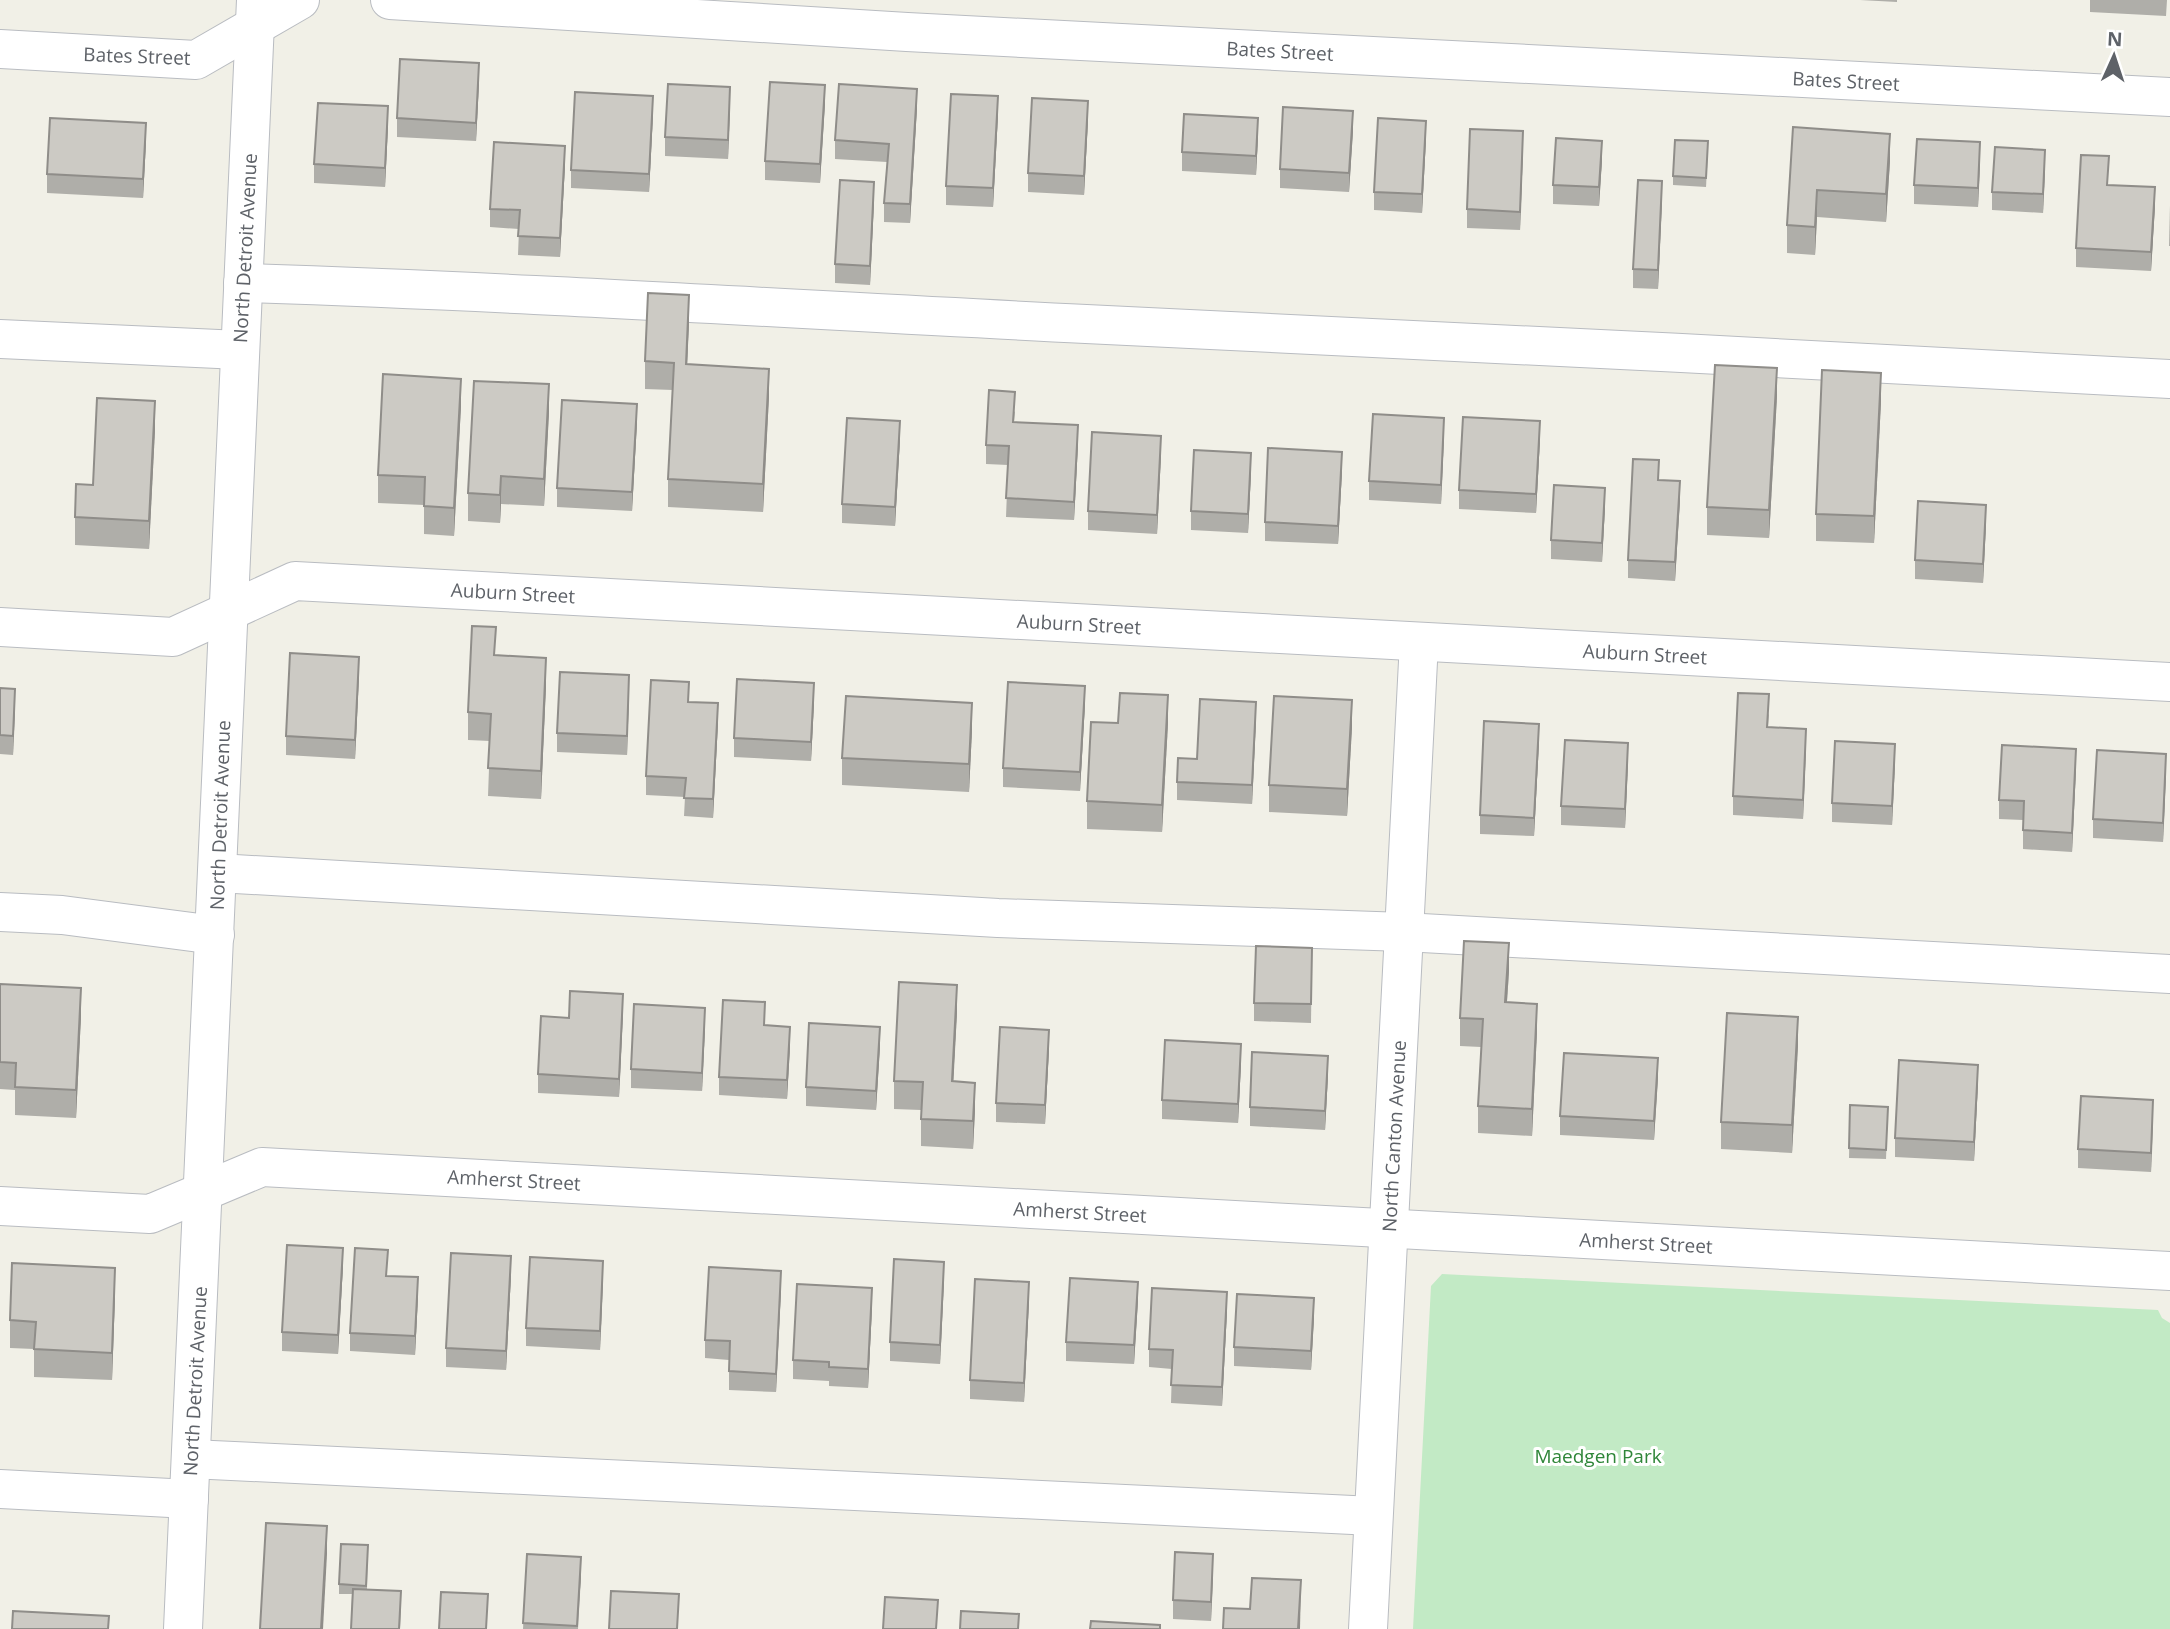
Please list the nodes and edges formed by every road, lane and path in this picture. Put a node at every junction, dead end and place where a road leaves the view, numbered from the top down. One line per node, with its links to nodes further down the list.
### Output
1 (300, 0): 3 (street, Bates Street)
2 (390, 0): 5 (street, Bates Street)
3 (256, 13): 4 (street, Bates Street); 6 (street, North Detroit Avenue)
4 (0, 49)
5 (2170, 97)
6 (243, 283): 8 (street, North Detroit Avenue); 9 (street)
7 (0, 339): 8 (street)
8 (240, 350): 10 (street, North Detroit Avenue)
9 (2170, 379)
10 (229, 612): 11 (street, Auburn Street); 12 (street, Auburn Street); 14 (street, North Detroit Avenue)
11 (0, 627)
12 (1419, 642): 13 (street, Auburn Street); 16 (street, North Canton Avenue)
13 (2170, 682)
14 (218, 873): 16 (street); 17 (street, North Detroit Avenue)
15 (0, 912): 17 (street)
16 (1404, 932): 18 (street); 21 (street, North Canton Avenue)
17 (215, 935): 19 (street, North Detroit Avenue)
18 (2170, 974)
19 (204, 1191): 20 (street, Amherst Street); 21 (street, Amherst Street); 23 (street, North Detroit Avenue)
20 (0, 1206)
21 (1389, 1229): 22 (street, Amherst Street); 26 (street, North Canton Avenue)
22 (2170, 1271)
23 (191, 1459): 25 (street, North Detroit Avenue); 26 (street)
24 (0, 1489): 25 (street)
25 (189, 1499): 27 (street, North Detroit Avenue)
26 (1373, 1516): 28 (street, North Canton Avenue)
27 (183, 1629)
28 (1367, 1629)

